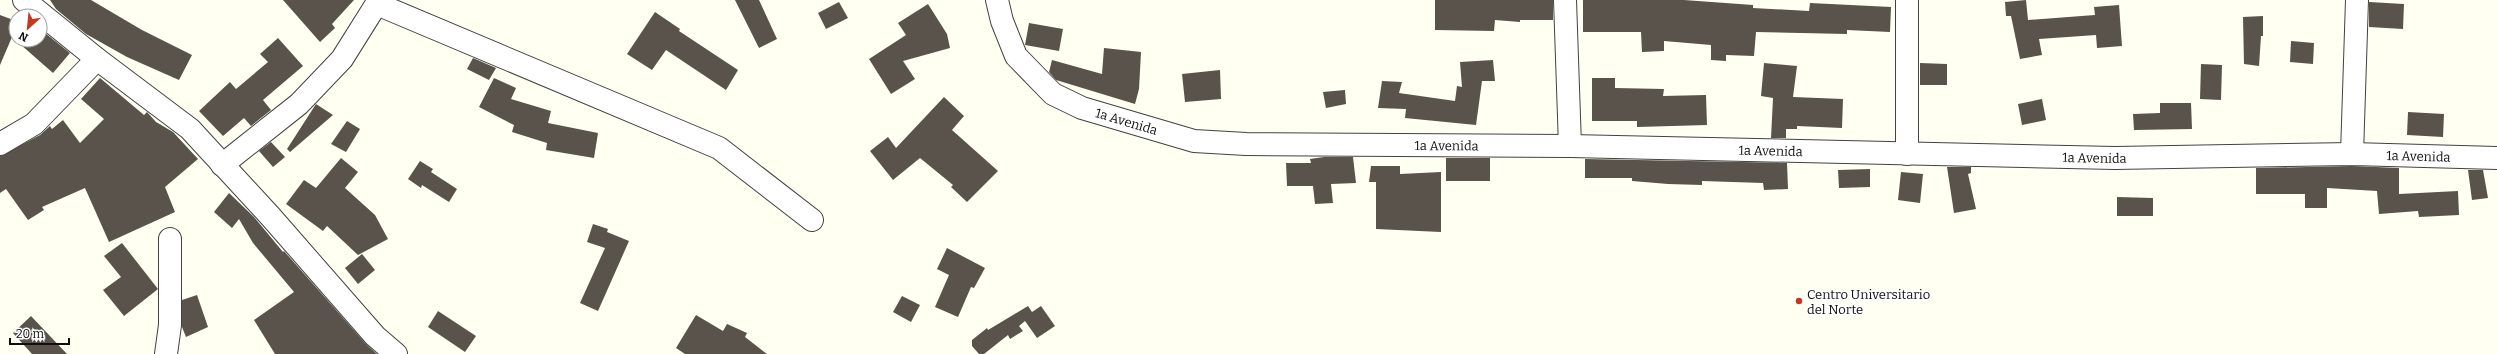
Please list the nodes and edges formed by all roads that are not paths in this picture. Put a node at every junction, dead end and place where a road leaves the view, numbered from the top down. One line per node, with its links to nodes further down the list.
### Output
1 (24, 0): 7 (street)
2 (997, 0): 9 (street, 1a Avenida)
3 (1565, 0): 9 (street)
4 (1907, 0): 10 (street)
5 (2357, 0): 11 (street)
6 (378, 2): 13 (street); 14 (street)
7 (97, 59): 8 (street); 13 (street)
8 (0, 144)
9 (1570, 146): 10 (street, 1a Avenida)
10 (1907, 154): 11 (street, 1a Avenida)
11 (2352, 154): 12 (street, 1a Avenida)
12 (2497, 158)
13 (222, 165): 17 (street)
14 (812, 220)
15 (170, 239): 16 (street)
16 (166, 354)
17 (396, 354)

